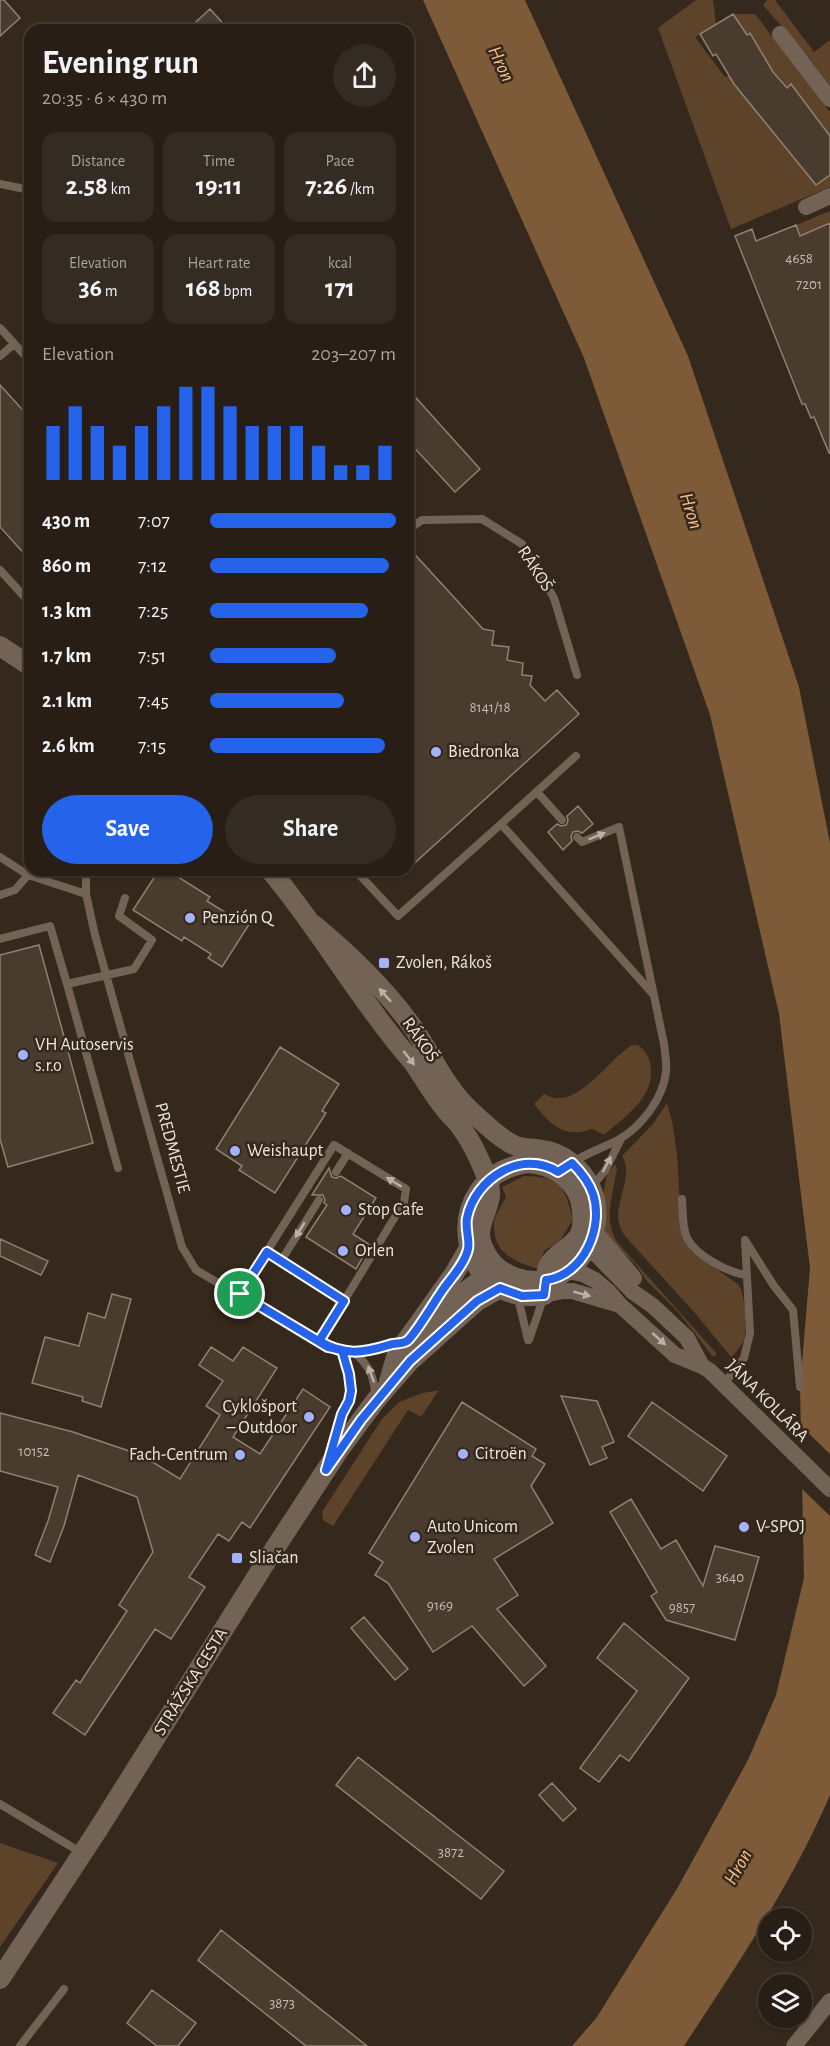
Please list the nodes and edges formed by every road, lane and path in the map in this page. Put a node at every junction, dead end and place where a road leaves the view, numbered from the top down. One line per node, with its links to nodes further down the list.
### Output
1 (780, 34): 2 (street)
2 (830, 99)
3 (0, 184): 4 (lane)
4 (24, 189)
5 (830, 196): 6 (street)
6 (806, 207)
7 (0, 328): 8 (lane)
8 (14, 344): 9 (lane); 10 (lane)
9 (24, 355)
10 (0, 356)
11 (414, 525): 16 (lane, RÁKOŠ)
12 (0, 570): 13 (lane)
13 (24, 596)
14 (0, 646): 15 (street)
15 (24, 662)
16 (577, 675)
17 (576, 756): 18 (lane)
18 (537, 792): 19 (lane); 20 (lane)
19 (562, 820)
20 (501, 824): 28 (lane); 36 (lane)
21 (577, 837): 36 (lane, one-way to 36)
22 (0, 857): 23 (lane)
23 (24, 872)
24 (26, 876): 30 (lane)
25 (34, 876): 29 (lane)
26 (86, 876): 29 (lane, PREDMESTIE)
27 (275, 876): 32 (street, RÁKOŠ)
28 (361, 876)
29 (86, 894): 34 (lane, PREDMESTIE)
30 (0, 895)
31 (124, 898): 34 (lane)
32 (314, 925): 37 (street, RÁKOŠ, one-way to 32); 45 (street, RÁKOŠ, one-way to 45)
33 (0, 939): 35 (lane)
34 (107, 975): 35 (lane); 56 (lane, PREDMESTIE)
35 (67, 984): 42 (lane)
36 (653, 994): 38 (lane)
37 (469, 1109): 40 (street, RÁKOŠ); 41 (street, RÁKOŠ)
38 (621, 1138): 41 (lane); 44 (lane, one-way to 38)
39 (348, 1153): 43 (lane); 50 (lane); 57 (lane, one-way to 39)
40 (519, 1164): 41 (street); 45 (street)
41 (565, 1167): 44 (street); 48 (street)
42 (118, 1168)
43 (336, 1172)
44 (591, 1188): 48 (street)
45 (482, 1189): 49 (street); 54 (street)
46 (682, 1199): 53 (lane)
47 (319, 1200): 51 (lane, one-way to 51)
48 (588, 1236): 52 (street); 55 (street); 63 (street, JÁNA KOLLÁRA)
49 (469, 1248): 54 (street); 60 (street, STRÁŽSKA CESTA)
50 (267, 1252): 51 (lane); 56 (lane)
51 (281, 1261): 57 (lane)
52 (567, 1271): 55 (street); 58 (street, JÁNA KOLLÁRA)
53 (747, 1275): 64 (lane); 65 (lane)
54 (502, 1283): 55 (street); 55 (lane); 66 (street, STRÁŽSKA CESTA)
55 (545, 1288): 58 (street, JÁNA KOLLÁRA, one-way to 58)
56 (240, 1294): 59 (lane, PREDMESTIE)
57 (344, 1301): 59 (lane)
58 (620, 1305): 63 (street, JÁNA KOLLÁRA, one-way to 63)
59 (319, 1341): 61 (lane, PREDMESTIE)
60 (406, 1341): 62 (lane, PREDMESTIE); 66 (street, STRÁŽSKA CESTA)
61 (342, 1350): 62 (lane, PREDMESTIE); 67 (lane)
62 (355, 1353): 66 (lane, one-way to 62)
63 (702, 1366): 64 (street, JÁNA KOLLÁRA)
64 (724, 1384): 68 (street, JÁNA KOLLÁRA)
65 (800, 1387)
66 (381, 1395): 67 (street, STRÁŽSKA CESTA)
67 (326, 1470): 70 (street, STRÁŽSKA CESTA)
68 (830, 1489)
69 (0, 1804): 70 (lane)
70 (83, 1853): 71 (street, STRÁŽSKA CESTA)
71 (0, 1979)
72 (64, 1989): 74 (lane)
73 (830, 2001): 75 (street)
74 (20, 2046)
75 (794, 2046)

